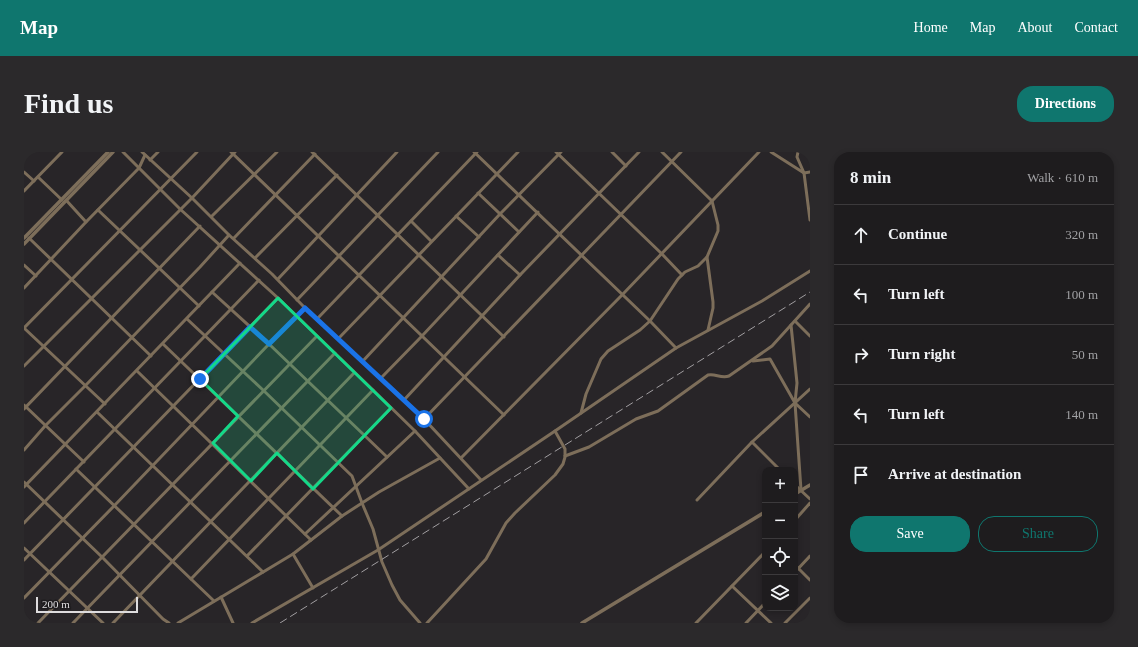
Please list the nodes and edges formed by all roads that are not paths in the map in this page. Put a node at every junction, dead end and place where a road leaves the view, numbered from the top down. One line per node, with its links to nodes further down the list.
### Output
1 (62, 152): 33 (street)
2 (108, 152): 44 (street)
3 (113, 152): 44 (street)
4 (123, 152): 26 (street)
5 (158, 152): 23 (street)
6 (197, 152): 34 (street)
7 (277, 152): 31 (street)
8 (398, 152): 39 (street)
9 (438, 152): 52 (street)
10 (518, 152): 30 (street)
11 (612, 152): 25 (street)
12 (639, 152): 25 (street)
13 (662, 152): 24 (street)
14 (681, 152): 24 (street)
15 (759, 152): 45 (street)
16 (771, 152): 29 (street)
17 (798, 152): 29 (street)
18 (143, 153): 23 (street); 26 (street)
19 (233, 153): 31 (street); 43 (street)
20 (314, 153): 32 (street); 42 (street)
21 (476, 153): 30 (street); 56 (street)
22 (559, 153): 40 (street); 41 (street)
23 (150, 160): 34 (street)
24 (672, 161): 45 (street); 50 (street)
25 (626, 166): 40 (street)
26 (138, 168): 36 (street); 47 (street)
27 (24, 172): 35 (street)
28 (810, 172): 29 (street)
29 (804, 173): 55 (street)
30 (497, 174): 38 (street); 41 (street)
31 (255, 175): 42 (street); 53 (street)
32 (337, 175): 39 (street); 51 (street)
33 (38, 177): 35 (street); 44 (street)
34 (171, 179): 36 (street); 43 (street)
35 (34, 181): 37 (street)
36 (160, 188): 46 (street); 59 (street)
37 (24, 191)
38 (478, 193): 49 (street); 54 (street)
39 (357, 194): 52 (street); 64 (street)
40 (599, 194): 50 (street); 62 (street)
41 (519, 195): 48 (street); 49 (street)
42 (275, 196): 51 (street); 67 (street)
43 (192, 198): 46 (street); 53 (street)
44 (64, 200): 57 (street); 65 (street); 66 (street)
45 (712, 201): 74 (street); 78 (street)
46 (180, 209): 58 (street); 72 (street)
47 (98, 210): 57 (street); 59 (street)
48 (538, 212): 60 (street); 62 (street)
49 (500, 214): 60 (street); 68 (street)
50 (621, 214): 74 (street); 76 (street)
51 (297, 215): 64 (street); 79 (street)
52 (378, 215): 63 (street); 77 (street)
53 (212, 216): 61 (street)
54 (456, 216): 68 (street); 69 (street)
55 (810, 220)
56 (411, 221): 63 (street); 69 (street)
57 (86, 222): 80 (street)
58 (200, 226): 71 (street); 83 (street)
59 (119, 231): 72 (street); 91 (street)
60 (519, 232): 75 (street)
61 (229, 234): 67 (street); 71 (street)
62 (560, 234): 76 (street); 85 (street)
63 (399, 235): 73 (street); 88 (street)
64 (318, 236): 77 (street); 90 (street)
65 (24, 238)
66 (29, 238): 70 (street); 80 (street)
67 (234, 238): 79 (street)
68 (478, 238): 89 (street)
69 (431, 241): 73 (street)
70 (24, 244)
71 (221, 245): 81 (street); 94 (street)
72 (139, 250): 83 (street); 99 (street)
73 (418, 254): 89 (street); 98 (street)
74 (662, 254): 86 (street); 96 (street)
75 (498, 255): 85 (street); 97 (street)
76 (582, 255): 96 (street); 123 (street)
77 (339, 256): 88 (street); 101 (street)
78 (707, 257): 86 (street); 117 (street)
79 (255, 258): 90 (street)
80 (51, 260): 87 (street); 91 (street)
81 (240, 263): 92 (street); 95 (street)
82 (24, 265): 87 (street)
83 (160, 269): 94 (street); 109 (street)
84 (810, 271): 117 (street)
85 (520, 275): 106 (street)
86 (682, 275): 112 (street)
87 (36, 276): 93 (street)
88 (359, 276): 98 (street); 111 (street)
89 (442, 277): 97 (street); 108 (street)
90 (278, 279): 101 (street)
91 (72, 280): 99 (street); 116 (street)
92 (259, 280): 100 (street); 105 (street)
93 (24, 288)
94 (180, 288): 103 (street); 122 (street)
95 (212, 292): 103 (street); 105 (street)
96 (623, 294): 112 (street); 162 (street)
97 (460, 295): 106 (street); 120 (street)
98 (380, 296): 108 (street); 124 (street)
99 (91, 298): 109 (street); 127 (street)
100 (278, 298): 107 (street); 115 (street)
101 (297, 300): 104 (street)
102 (810, 304): 113 (street)
103 (198, 306): 110 (street)
104 (305, 308): 107 (street); 111 (street)
105 (231, 310): 115 (street); 118 (street)
106 (482, 316): 123 (street); 132 (street)
107 (296, 317): 119 (street); 126 (street)
108 (403, 318): 120 (street); 135 (street)
109 (112, 319): 122 (street); 138 (street)
110 (187, 319): 118 (street); 125 (street)
111 (317, 319): 124 (street)
112 (650, 321): 128 (street); 161 (street)
113 (795, 321): 114 (street); 121 (street)
114 (791, 325): 134 (street); 154 (street)
115 (250, 327): 126 (street); 130 (street)
116 (24, 328): 127 (street)
117 (708, 330): 128 (street)
118 (205, 336): 130 (street); 133 (street)
119 (316, 336): 129 (street); 136 (street)
120 (422, 336): 132 (street); 142 (street)
121 (810, 336)
122 (132, 337): 131 (street); 146 (street)
123 (504, 337): 143 (street)
124 (338, 339): 135 (street)
125 (163, 344): 131 (street); 133 (street)
126 (269, 344): 136 (street); 140 (street)
127 (43, 347): 137 (street); 138 (street)
128 (676, 348): 161 (street)
129 (335, 353): 141 (street); 145 (street)
130 (224, 354): 140 (street); 144 (street)
131 (151, 356): 139 (street)
132 (444, 357): 143 (street); 153 (street)
133 (181, 361): 144 (street); 147 (street)
134 (752, 361): 154 (street); 182 (street)
135 (362, 362): 142 (street)
136 (289, 363): 145 (street); 149 (street)
137 (24, 366)
138 (65, 367): 146 (street); 157 (street)
139 (137, 371): 147 (street); 155 (street)
140 (244, 371): 149 (street); 151 (street)
141 (354, 372): 150 (street); 152 (street)
142 (381, 378): 153 (street)
143 (464, 378): 162 (street); 166 (street)
144 (200, 379): 151 (street); 156 (street)
145 (308, 382): 152 (street); 158 (street)
146 (85, 386): 155 (street); 168 (street)
147 (155, 388): 156 (street); 170 (street)
148 (810, 389): 154 (street)
149 (263, 390): 158 (street); 163 (street)
150 (372, 390): 159 (street); 165 (street)
151 (218, 397): 163 (street); 167 (street)
152 (328, 400): 165 (street); 169 (street)
153 (404, 400): 166 (street)
154 (795, 403): 164 (street); 175 (street); 203 (street)
155 (105, 404): 160 (street)
156 (174, 406): 167 (street); 179 (street)
157 (25, 407): 168 (street)
158 (282, 408): 169 (street); 173 (street)
159 (391, 408): 172 (street); 174 (street)
160 (97, 412): 170 (street); 177 (street)
161 (581, 413): 171 (street)
162 (504, 415): 185 (street)
163 (238, 416): 173 (street); 176 (street)
164 (810, 417)
165 (345, 418): 174 (street); 178 (street)
166 (424, 419): 185 (street)
167 (192, 423): 176 (street); 189 (street)
168 (45, 426): 177 (street); 180 (street)
169 (302, 428): 178 (street); 181 (street)
170 (116, 430): 179 (street); 187 (street)
171 (555, 431): 182 (street); 193 (street)
172 (415, 432): 183 (street); 184 (street)
173 (257, 434): 181 (street); 186 (street)
174 (364, 436): 183 (street); 188 (street)
175 (752, 442): 190 (street); 207 (street)
176 (212, 443): 186 (street); 196 (street)
177 (66, 445): 187 (street); 195 (street)
178 (320, 445): 188 (street); 192 (street)
179 (134, 447): 189 (street); 198 (street)
180 (24, 450)
181 (277, 453): 192 (street); 194 (street)
182 (565, 456): 263 (street)
183 (387, 457): 199 (street)
184 (440, 458): 202 (street); 210 (street)
185 (461, 458): 193 (street)
186 (231, 461): 194 (street); 209 (street)
187 (84, 462): 191 (street)
188 (338, 462): 199 (street); 201 (street)
189 (152, 465): 196 (street); 212 (street)
190 (777, 467)
191 (76, 469): 198 (street); 208 (street)
192 (294, 471): 201 (street); 205 (street)
193 (481, 480): 202 (street)
194 (251, 481): 205 (street); 219 (street)
195 (25, 485): 208 (street)
196 (172, 485): 209 (street); 221 (street)
197 (810, 485): 203 (street)
198 (94, 486): 212 (street); 218 (street)
199 (356, 486): 210 (street); 213 (street)
200 (798, 487): 203 (street)
201 (313, 489): 213 (street); 215 (street)
202 (469, 489): 228 (street)
203 (801, 490): 204 (street); 206 (street)
204 (798, 492)
205 (269, 498): 215 (street); 224 (street)
206 (810, 499)
207 (697, 500)
208 (44, 502): 218 (street); 220 (street)
209 (191, 502): 219 (street); 226 (street)
210 (362, 503): 216 (street); 228 (street)
211 (810, 503): 217 (street)
212 (114, 506): 221 (street); 223 (street)
213 (333, 508): 216 (street); 222 (street)
214 (762, 514): 264 (street)
215 (287, 516): 222 (street); 232 (street)
216 (342, 516): 225 (street)
217 (798, 517)
218 (62, 519): 223 (street); 229 (street)
219 (211, 522): 224 (street); 236 (street)
220 (24, 523)
221 (134, 524): 226 (street); 234 (street)
222 (305, 534): 225 (street)
223 (83, 538): 234 (street); 238 (street)
224 (229, 539): 232 (street); 241 (street)
225 (311, 540): 230 (street)
226 (153, 542): 236 (street); 240 (street)
227 (24, 548): 229 (street)
228 (378, 550): 244 (street); 262 (street)
229 (30, 553): 235 (street); 238 (street)
230 (293, 554): 239 (street); 244 (street)
231 (762, 555): 243 (street)
232 (247, 556): 239 (street)
233 (810, 556): 237 (street)
234 (102, 557): 240 (street); 245 (street)
235 (24, 560)
236 (172, 561): 241 (street); 246 (street)
237 (798, 568): 242 (street)
238 (50, 572): 245 (street); 248 (street)
239 (263, 572): 247 (street)
240 (120, 575): 246 (street); 252 (street)
241 (191, 579): 250 (street)
242 (810, 580)
243 (732, 586): 253 (street); 265 (street)
244 (313, 588): 261 (street)
245 (70, 590): 252 (street); 254 (street)
246 (140, 595): 257 (street); 258 (street)
247 (221, 597): 250 (street); 260 (street)
248 (24, 598)
249 (810, 598): 268 (street)
250 (214, 601): 259 (street)
251 (762, 607): 253 (street)
252 (88, 608): 255 (street); 256 (street)
253 (758, 611): 266 (street); 267 (street)
254 (38, 623)
255 (73, 623)
256 (103, 623)
257 (113, 623)
258 (169, 623)
259 (178, 623)
260 (232, 623)
261 (252, 623)
262 (420, 623)
263 (427, 623)
264 (582, 623)
265 (696, 623)
266 (746, 623)
267 (771, 623)
268 (785, 623)

